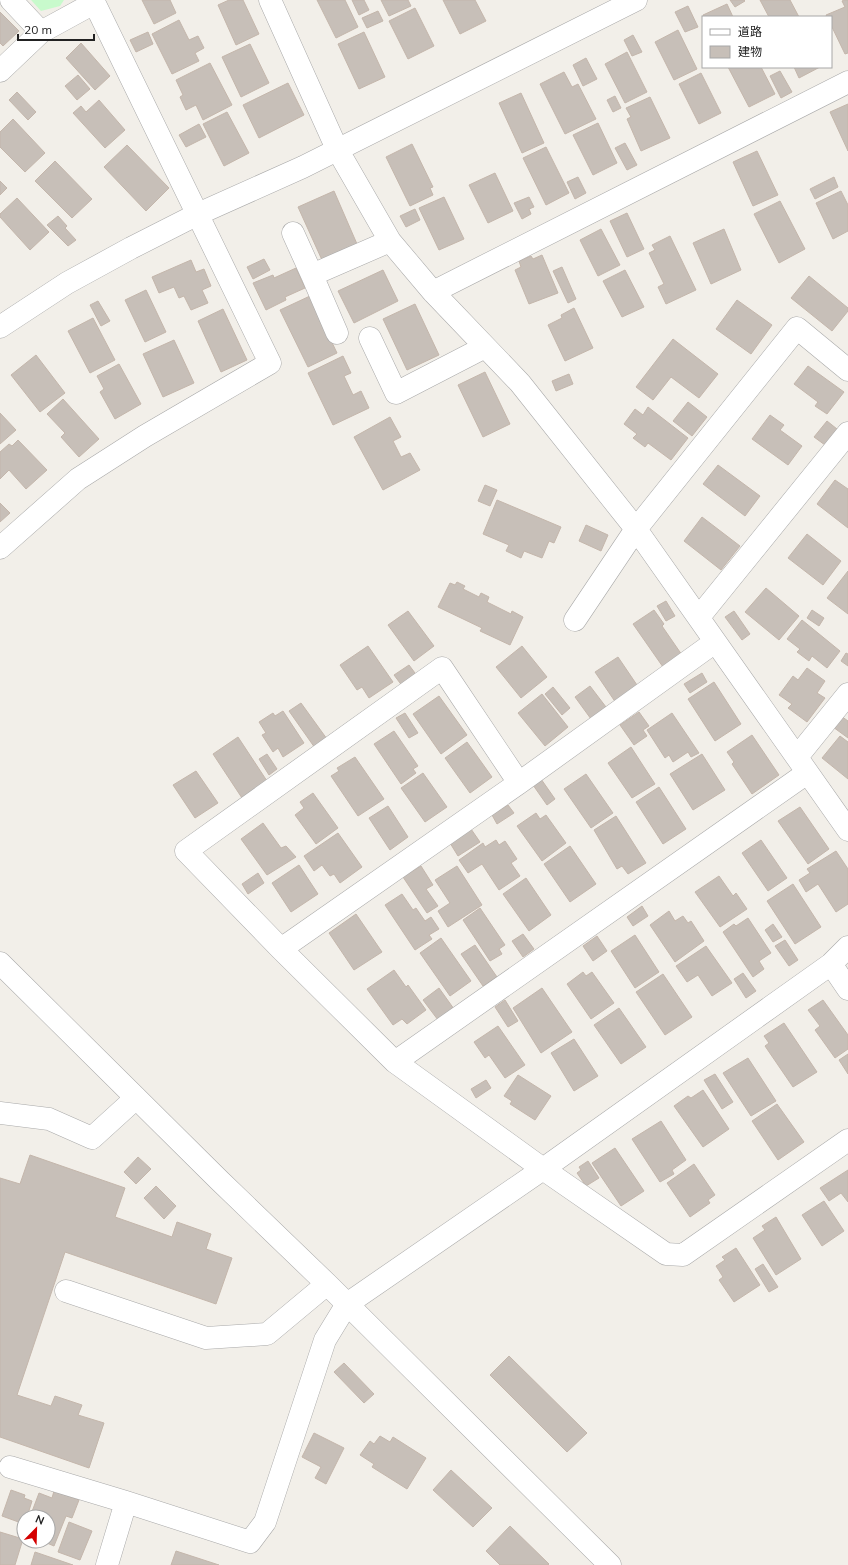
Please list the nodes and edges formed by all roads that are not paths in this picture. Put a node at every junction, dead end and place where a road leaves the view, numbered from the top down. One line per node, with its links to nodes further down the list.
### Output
1 (11, 0): 5 (street)
2 (270, 0): 8 (street)
3 (636, 0): 8 (street)
4 (93, 2): 5 (street); 9 (street)
5 (41, 32): 6 (street)
6 (0, 71)
7 (848, 82): 13 (street)
8 (337, 149): 9 (street); 11 (street)
9 (198, 214): 14 (street); 21 (street)
10 (293, 233): 12 (street)
11 (390, 241): 12 (street); 13 (street)
12 (312, 274): 15 (street)
13 (433, 292): 17 (street)
14 (0, 327)
15 (337, 333)
16 (370, 338): 17 (street)
17 (485, 346): 20 (street)
18 (848, 370): 20 (street)
19 (848, 433): 22 (street)
20 (636, 529): 22 (street); 23 (street)
21 (0, 548)
22 (699, 618): 24 (street)
23 (576, 620)
24 (715, 642): 26 (street); 27 (street)
25 (848, 694): 26 (street)
26 (802, 765): 28 (street); 34 (street)
27 (519, 783): 30 (street); 30 (street)
28 (848, 830)
29 (848, 947): 32 (street)
30 (281, 949): 34 (street)
31 (0, 963): 35 (street)
32 (831, 964): 33 (street); 38 (street)
33 (848, 989)
34 (395, 1062): 38 (street)
35 (136, 1098): 36 (street); 39 (street)
36 (0, 1113)
37 (848, 1140): 38 (street)
38 (543, 1169): 41 (street)
39 (328, 1284): 40 (street); 41 (street)
40 (66, 1291)
41 (347, 1304): 43 (street); 45 (street)
42 (10, 1467): 43 (street)
43 (126, 1502): 44 (street)
44 (107, 1565)
45 (610, 1565)

